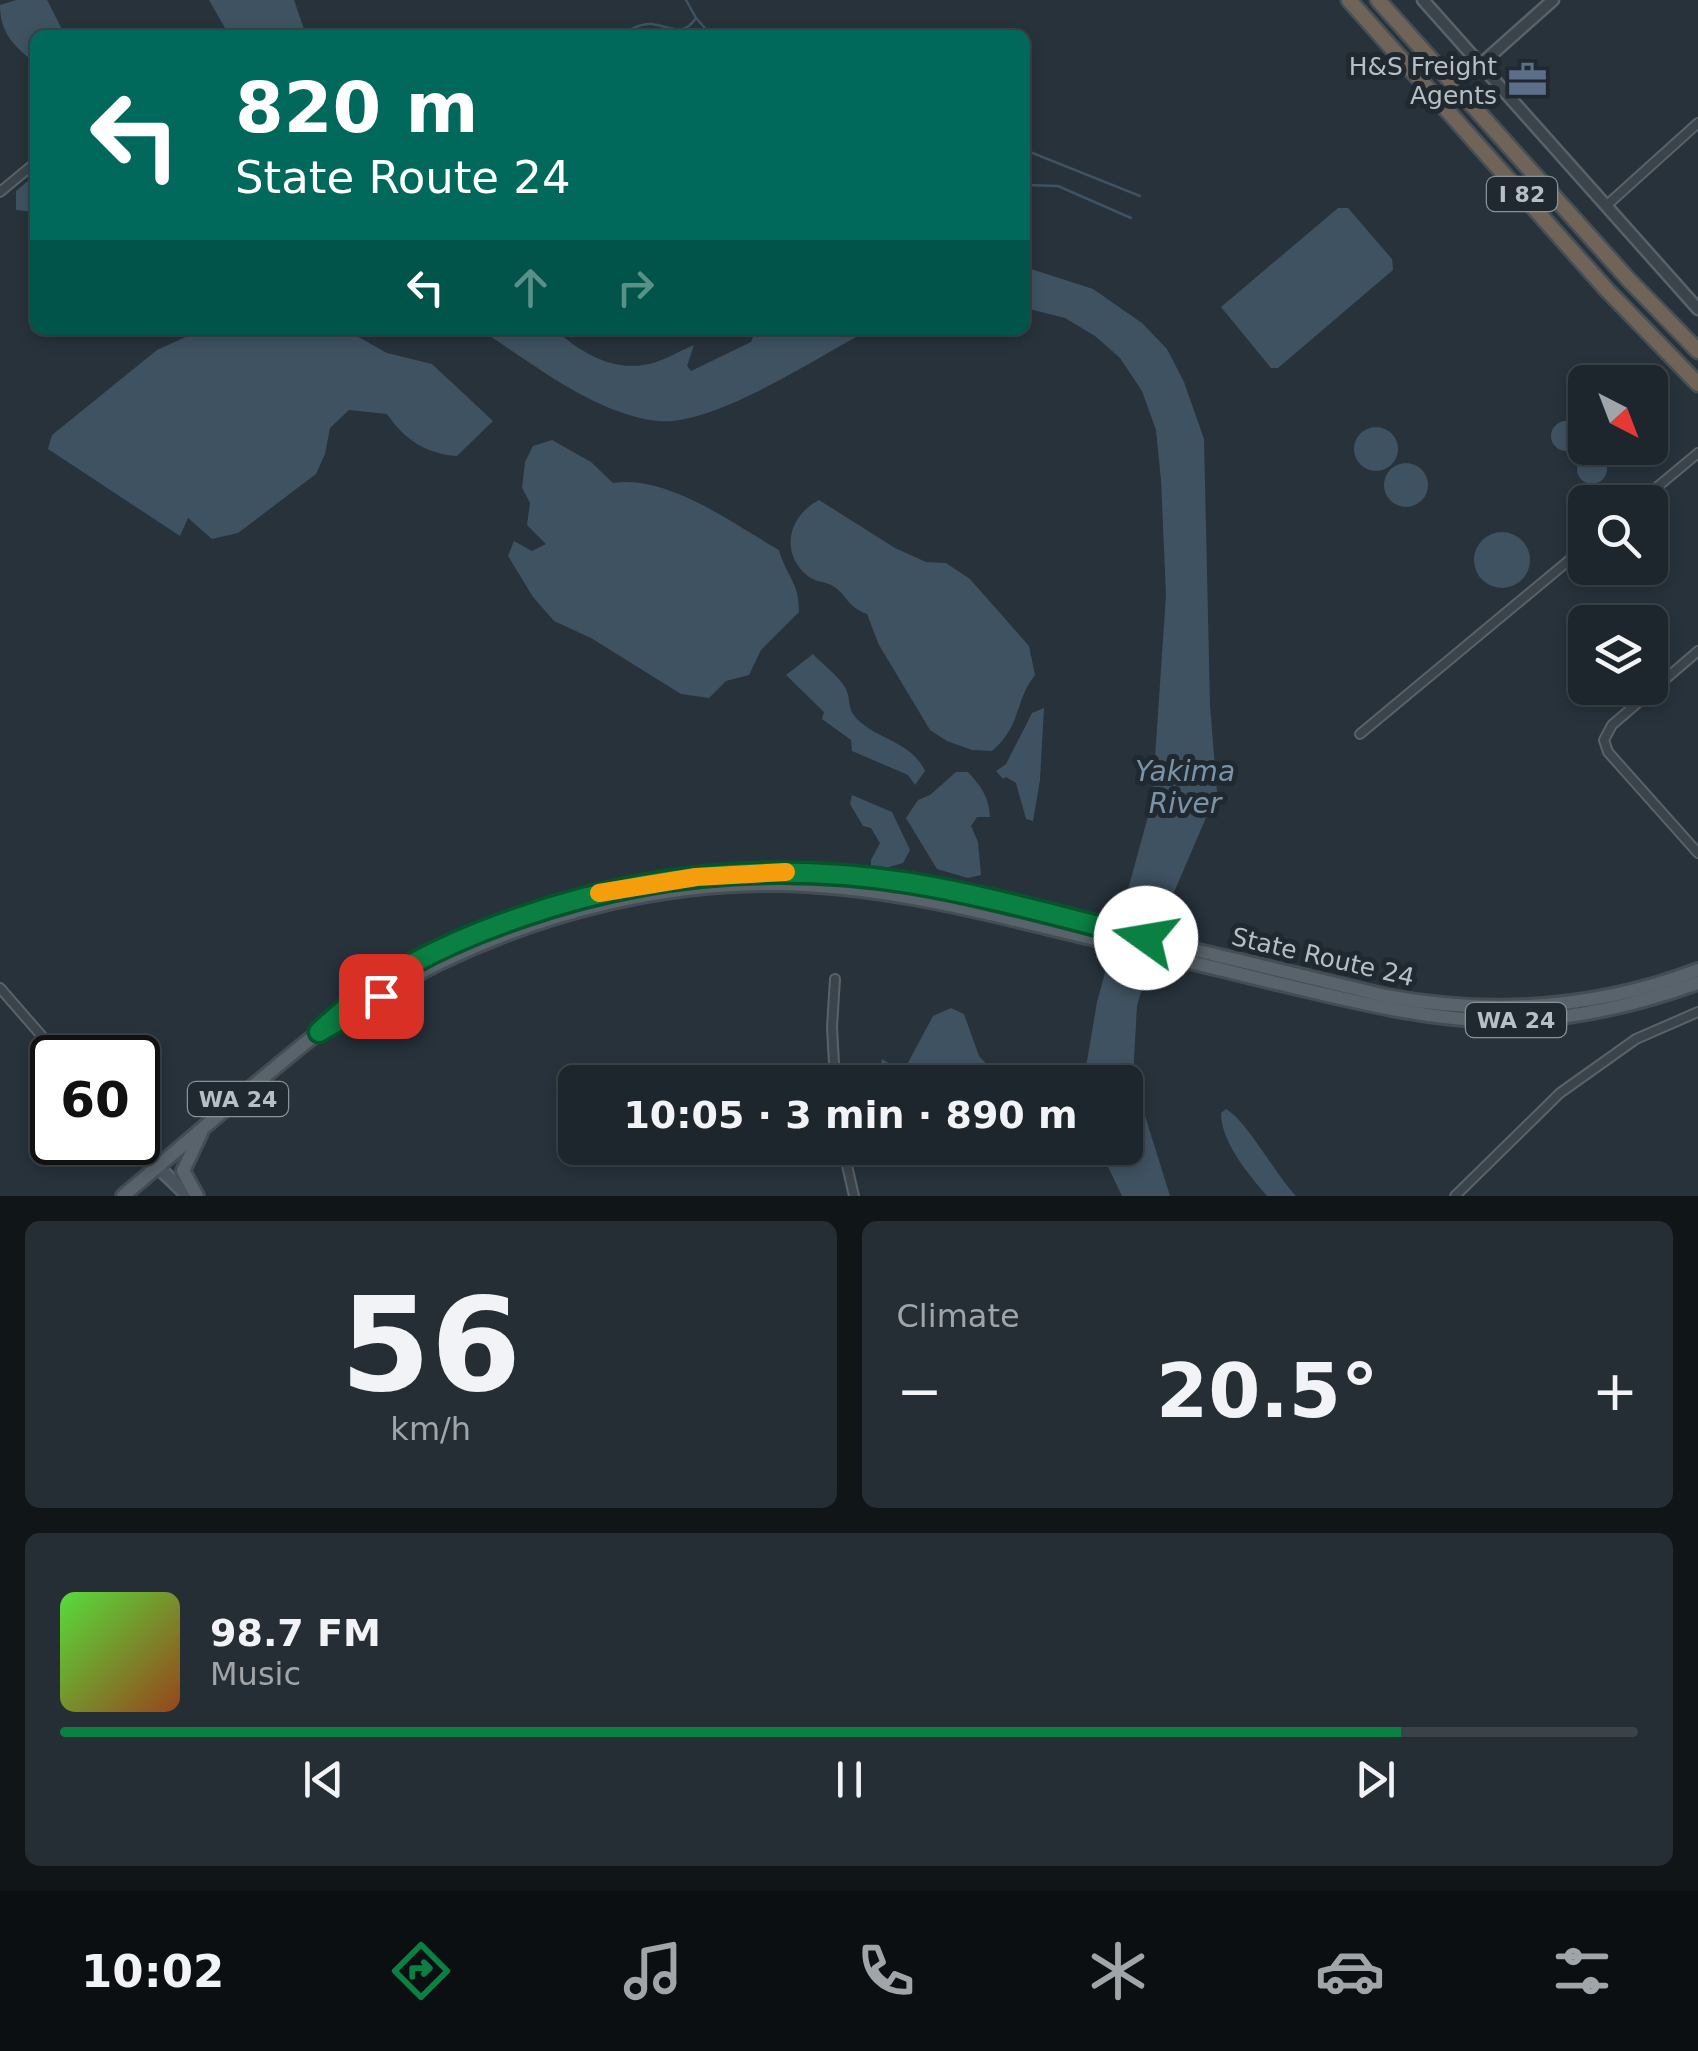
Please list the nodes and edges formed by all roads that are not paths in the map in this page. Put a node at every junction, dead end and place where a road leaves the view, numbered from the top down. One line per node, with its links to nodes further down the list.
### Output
1 (1348, 0): 14 (highway, I 82)
2 (1378, 0): 10 (highway, I 82)
3 (1423, 0): 5 (street)
4 (1554, 0): 5 (street)
5 (1480, 65): 9 (street)
6 (1698, 123): 9 (street)
7 (30, 167): 8 (street)
8 (0, 192)
9 (1607, 205): 11 (street)
10 (1628, 279): 12 (highway); 13 (highway, I 82)
11 (1698, 308)
12 (1698, 342)
13 (1698, 351)
14 (1698, 384)
15 (1698, 453): 16 (street)
16 (1659, 485)
17 (1568, 561): 19 (street)
18 (1698, 651): 20 (street)
19 (1360, 734)
20 (1698, 853)
21 (1698, 970): 25 (main road, State Route 24 / WA 24)
22 (835, 980): 28 (street)
23 (1698, 983): 25 (main road, State Route 24 / WA 24)
24 (0, 988): 27 (street)
25 (1333, 990): 29 (main road, State Route 24 / WA 24)
26 (1698, 1012): 36 (street)
27 (41, 1035)
28 (835, 1065)
29 (202, 1130): 31 (main road, State Route 24 / WA 24); 34 (main road)
30 (847, 1165): 35 (street)
31 (158, 1167): 32 (main road, State Route 24 / WA 24); 33 (main road)
32 (123, 1196)
33 (188, 1196)
34 (197, 1196)
35 (854, 1196)
36 (1456, 1196)

